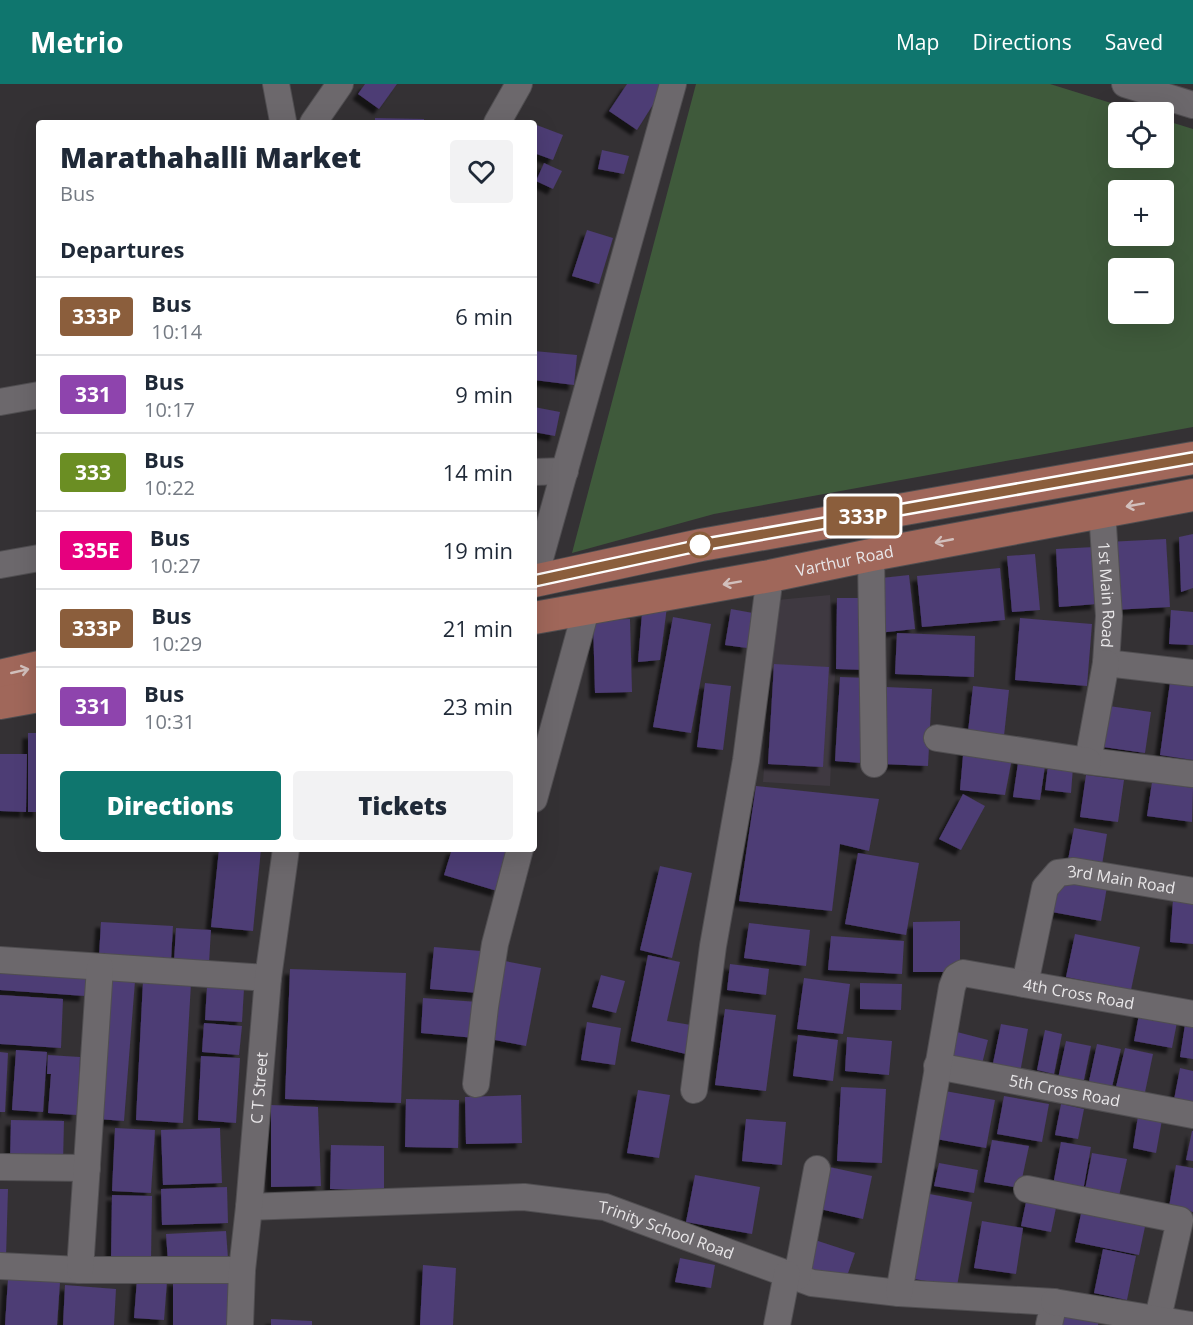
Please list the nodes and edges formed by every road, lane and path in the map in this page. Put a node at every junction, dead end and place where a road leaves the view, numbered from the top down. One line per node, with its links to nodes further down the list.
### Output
1 (276, 84): 8 (street)
2 (340, 84): 9 (street)
3 (519, 84): 10 (street)
4 (673, 84): 14 (street)
5 (1125, 84): 6 (street)
6 (1162, 90): 7 (street)
7 (1193, 105)
8 (283, 120)
9 (314, 120)
10 (499, 120)
11 (36, 396): 12 (street)
12 (0, 402)
13 (1193, 458): 23 (main road)
14 (565, 471): 15 (street); 21 (street)
15 (537, 472)
16 (1193, 495): 17 (main road, Varthur Road, one-way to 17)
17 (1102, 511): 18 (main road, Varthur Road, one-way to 18); 26 (street, 1st Main Road)
18 (871, 555): 22 (main road, Varthur Road); 34 (street)
19 (36, 559): 20 (street)
20 (0, 565)
21 (537, 569)
22 (770, 576): 24 (main road, Varthur Road, one-way to 24); 47 (street)
23 (537, 579)
24 (586, 610): 25 (main road, Varthur Road); 36 (street)
25 (537, 618)
26 (1106, 663): 28 (street, 1st Main Road); 33 (street)
27 (36, 668): 29 (main road, one-way to 27)
28 (1193, 673)
29 (0, 676)
30 (36, 697): 31 (main road)
31 (0, 703)
32 (937, 738): 33 (street)
33 (1088, 760): 35 (street)
34 (874, 764)
35 (1193, 774)
36 (537, 788)
37 (286, 852): 42 (street, C T Street)
38 (519, 852): 46 (street)
39 (1193, 891): 43 (street, 3rd Main Road)
40 (0, 960): 41 (street)
41 (100, 967): 42 (street); 50 (street)
42 (268, 978): 53 (street, C T Street)
43 (1025, 984): 44 (street, 4th Cross Road); 45 (street, 4th Cross Road)
44 (1193, 1014)
45 (937, 1066): 48 (street, 5th Cross Road); 59 (street)
46 (476, 1084)
47 (694, 1090)
48 (1193, 1115)
49 (0, 1167): 50 (street)
50 (87, 1168): 56 (street)
51 (817, 1169): 58 (street)
52 (1027, 1189): 54 (street)
53 (249, 1207): 57 (street, C T Street); 58 (street, Trinity School Road)
54 (1186, 1221): 61 (street)
55 (0, 1266): 56 (street)
56 (80, 1270): 57 (street)
57 (242, 1270): 62 (street, C T Street)
58 (792, 1275): 59 (street, Trinity School Road); 63 (street)
59 (899, 1293): 60 (street, Trinity School Road)
60 (1052, 1314): 61 (street, Trinity School Road)
61 (1158, 1318): 64 (street, Trinity School Road)
62 (240, 1325)
63 (777, 1325)
64 (1191, 1325)

